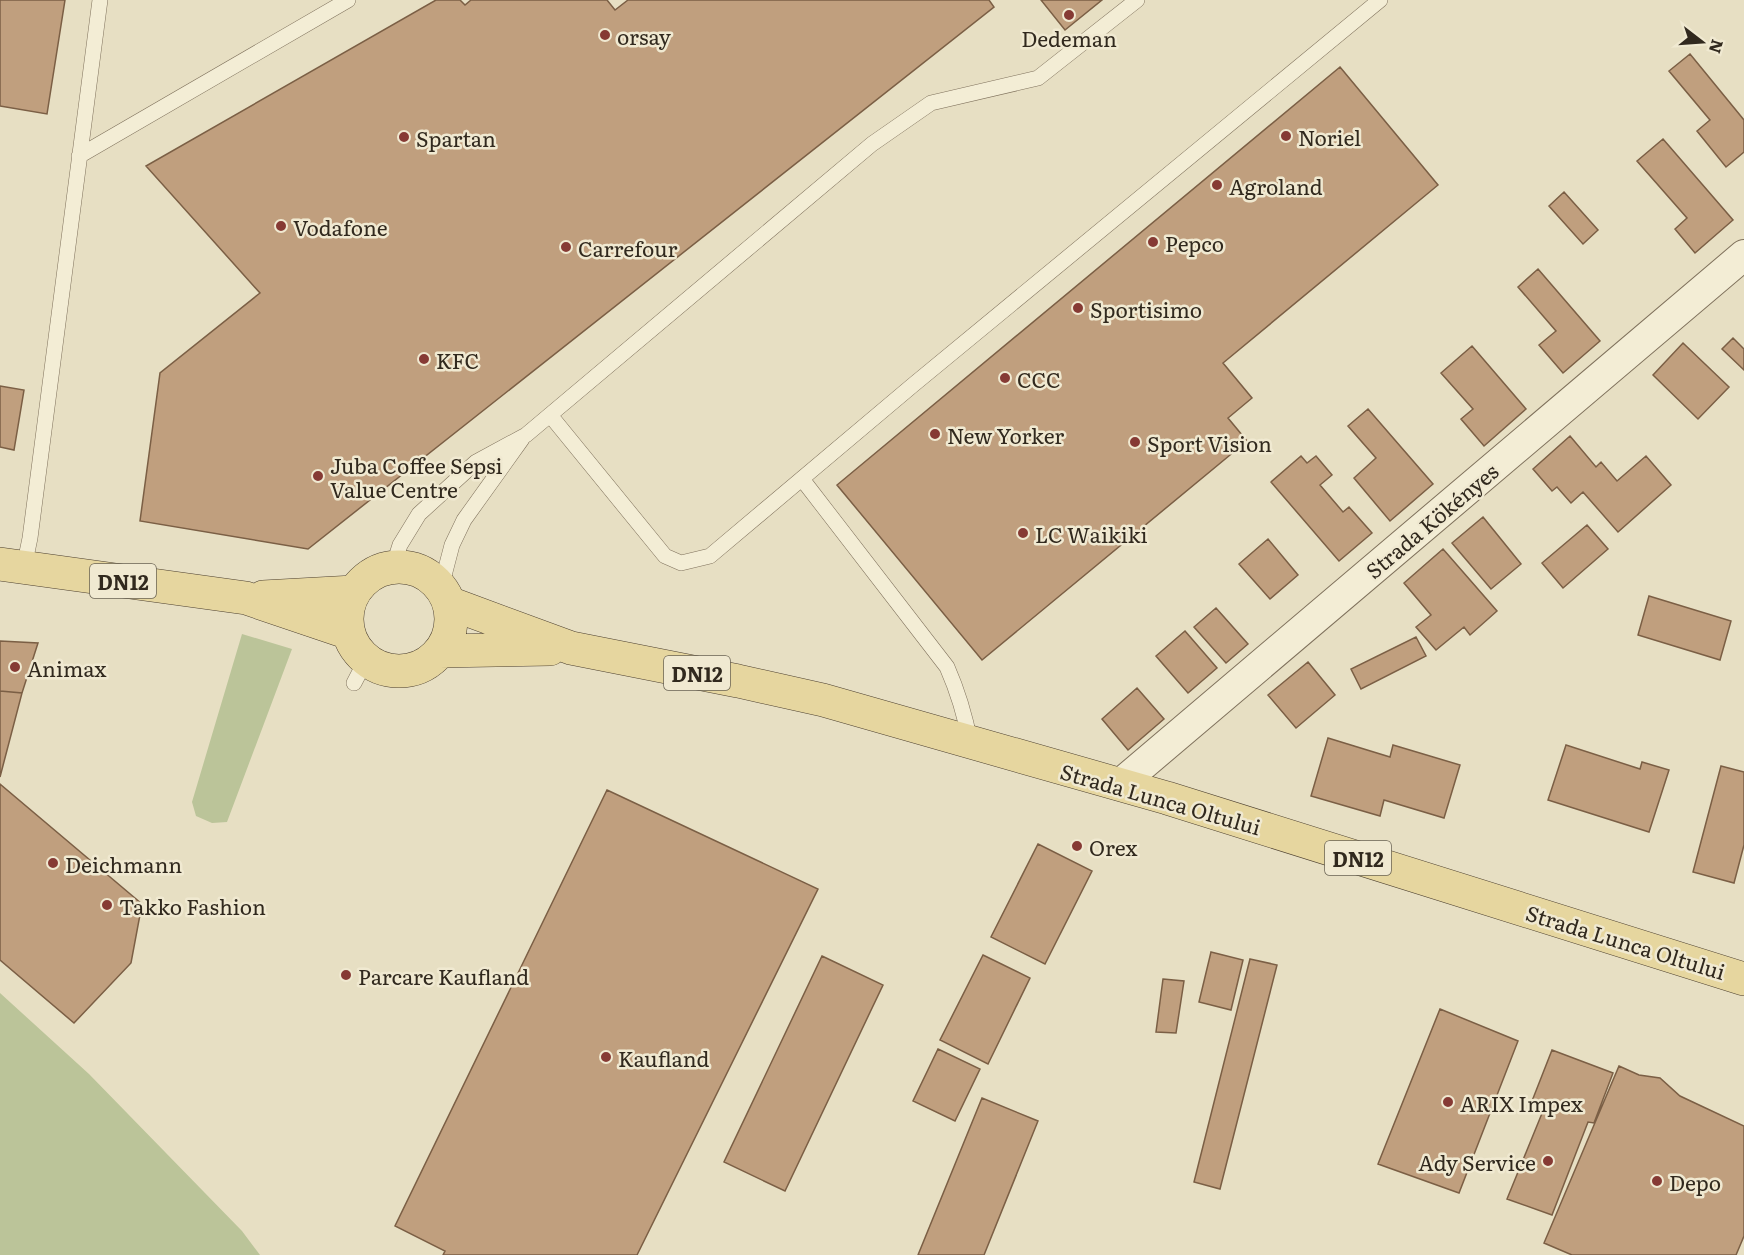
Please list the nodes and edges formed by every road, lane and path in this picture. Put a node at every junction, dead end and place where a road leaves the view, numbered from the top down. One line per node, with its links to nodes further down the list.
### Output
1 (100, 0): 5 (lane)
2 (348, 0): 5 (lane)
3 (1137, 0): 7 (lane)
4 (1380, 0): 9 (lane)
5 (80, 156): 10 (lane)
6 (1744, 255): 19 (street, Strada Kökényes)
7 (550, 415): 8 (lane); 9 (lane)
8 (526, 435): 11 (lane); 13 (lane)
9 (802, 479): 18 (lane)
10 (12, 565): 14 (main road, DN12)
11 (393, 567): 12 (main road); 13 (main road)
12 (354, 592): 14 (main road); 15 (main road)
13 (445, 595): 16 (main road); 17 (main road)
14 (246, 598): 15 (main road)
15 (349, 633): 17 (main road)
16 (571, 648): 17 (main road); 18 (main road, Strada Lunca Oltului / DN12)
17 (440, 651)
18 (970, 742): 19 (main road, Strada Lunca Oltului / DN12)
19 (1119, 785): 20 (main road, Strada Lunca Oltului / DN12)
20 (1744, 979)

